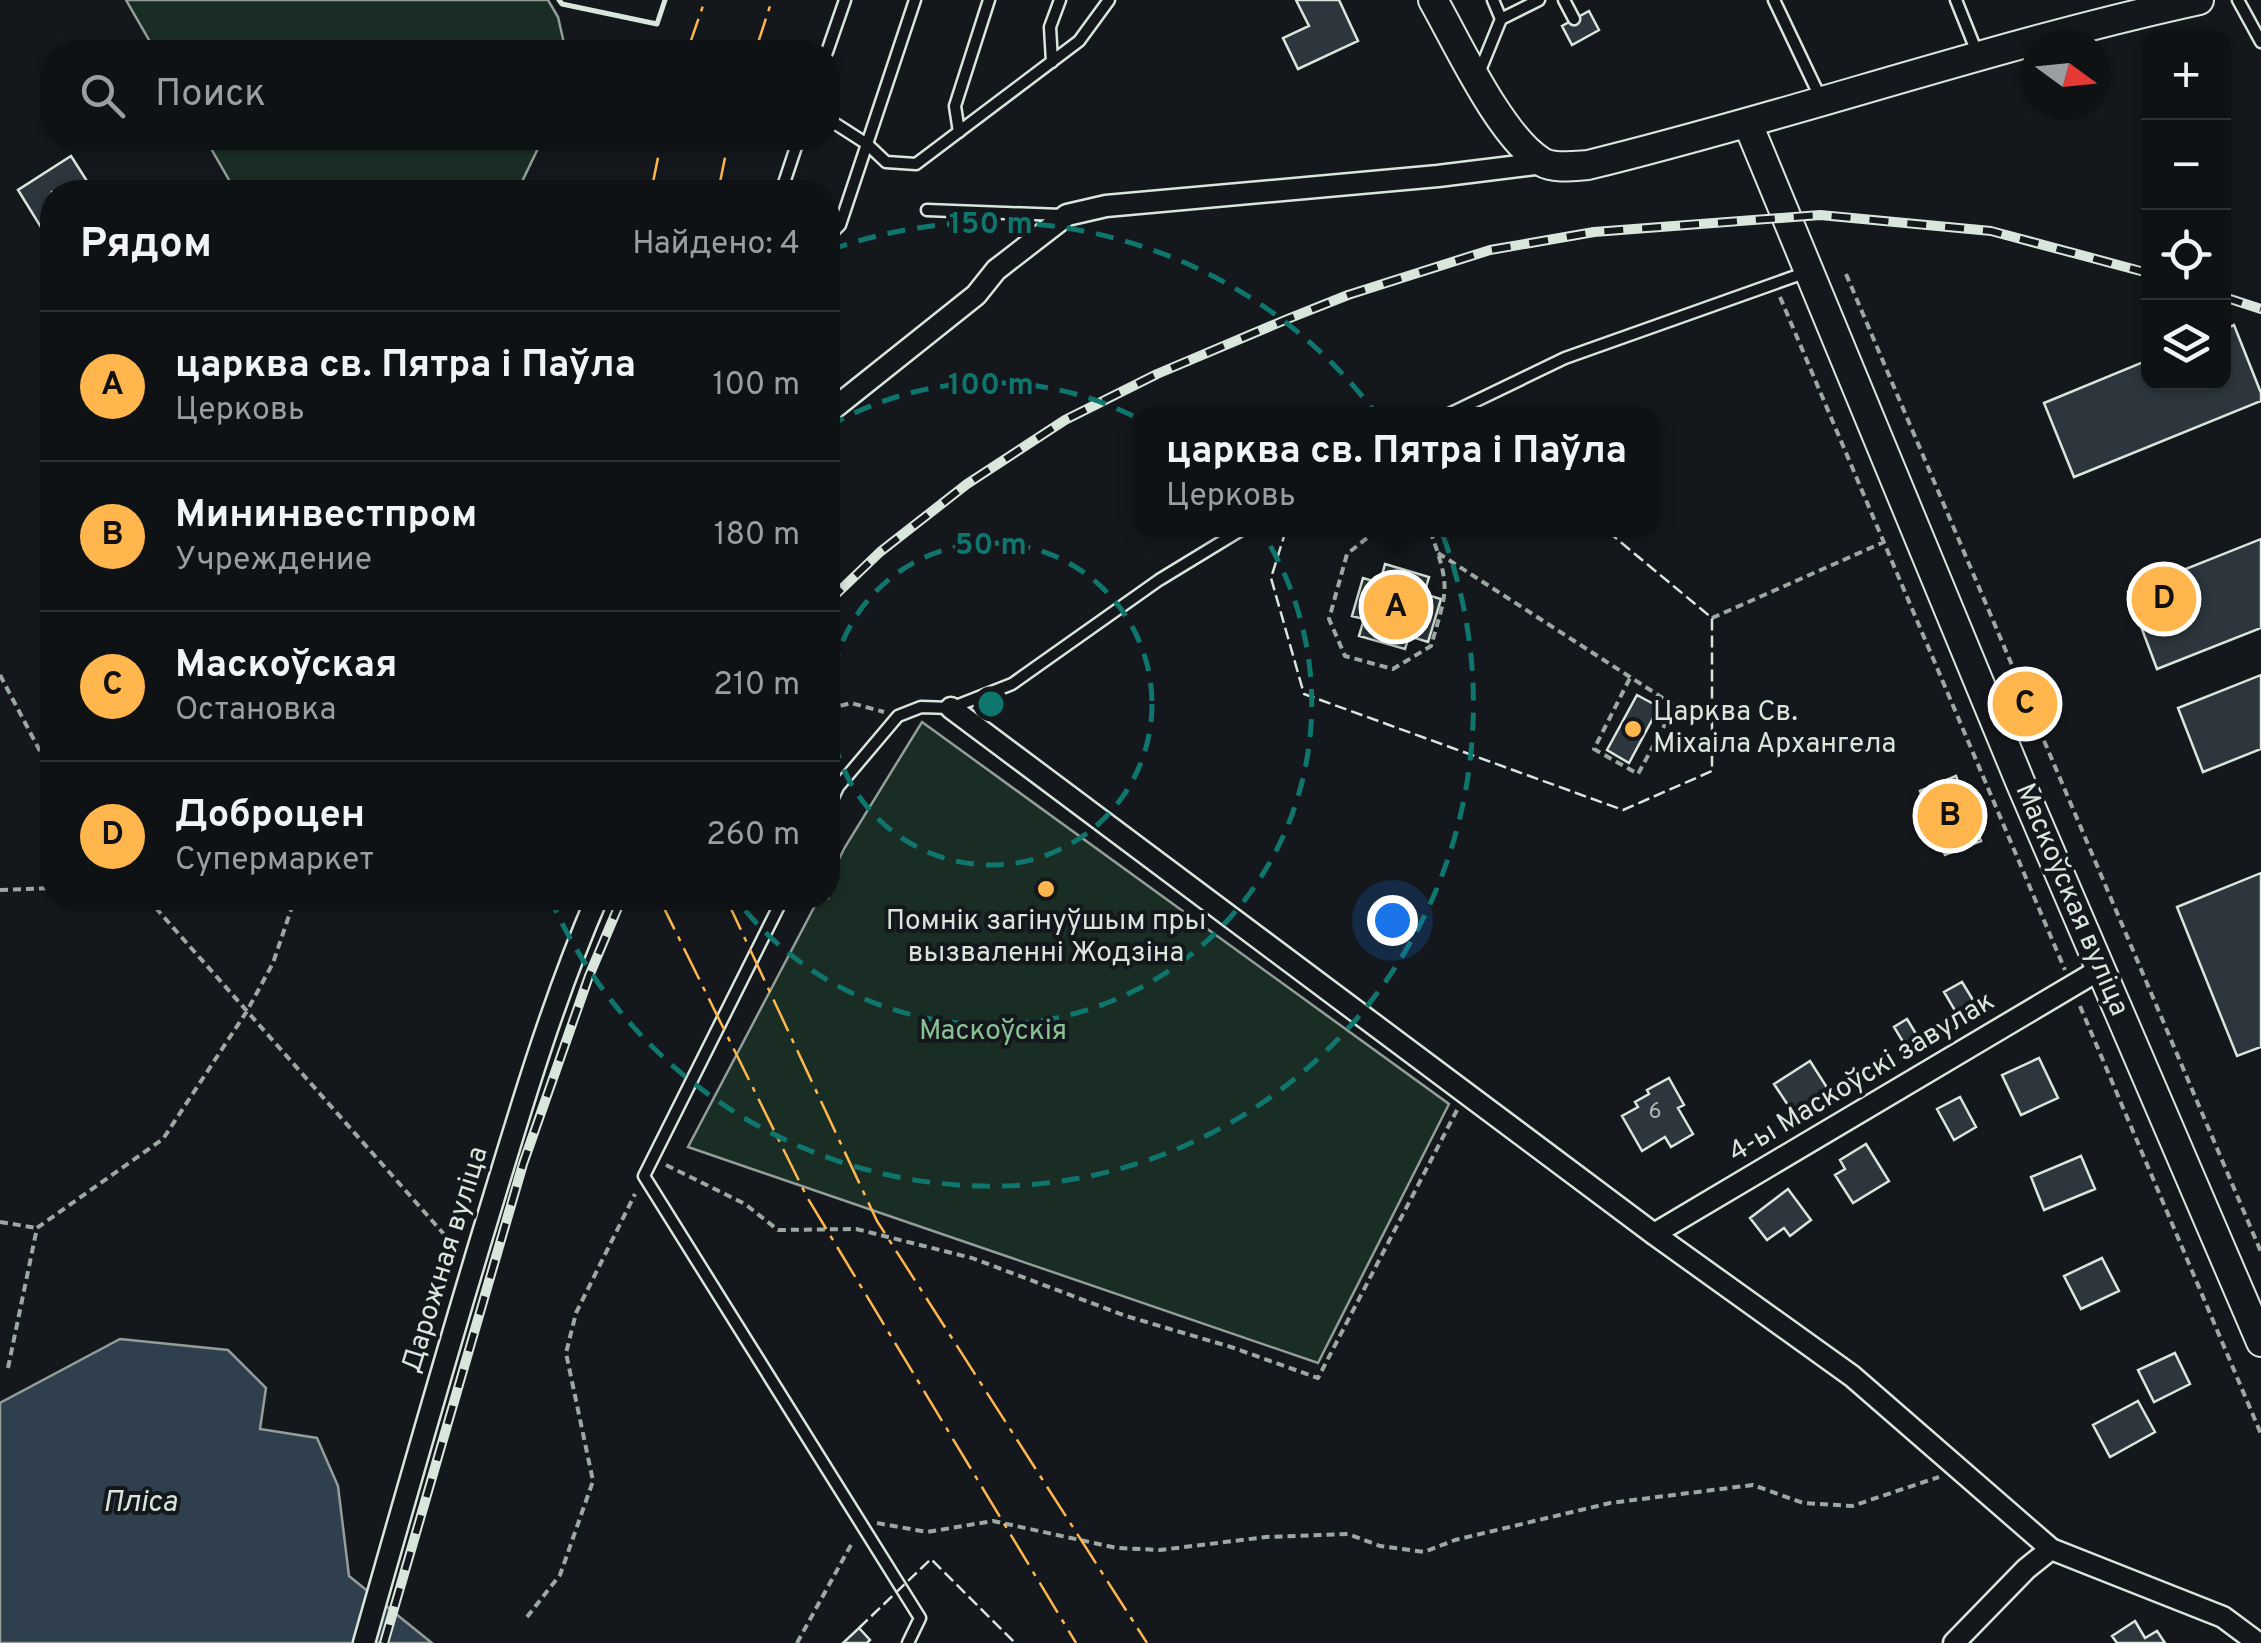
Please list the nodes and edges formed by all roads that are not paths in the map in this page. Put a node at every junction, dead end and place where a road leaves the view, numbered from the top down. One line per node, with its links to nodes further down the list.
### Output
1 (845, 0): 16 (lane)
2 (915, 0): 25 (lane)
3 (989, 0): 24 (lane)
4 (1060, 0): 19 (lane)
5 (1109, 0): 19 (lane)
6 (1433, 0): 20 (main road)
7 (1493, 0): 14 (lane)
8 (1540, 0): 14 (lane)
9 (1564, 0): 15 (lane)
10 (1774, 0): 21 (lane)
11 (1958, 0): 18 (lane)
12 (2199, 0): 18 (main road)
13 (2238, 0): 17 (lane)
14 (1502, 19): 20 (lane)
15 (1574, 20)
16 (832, 40)
17 (2261, 42)
18 (1978, 56): 21 (main road)
19 (1052, 62): 24 (lane)
20 (1478, 78): 27 (main road)
21 (1822, 102): 22 (main road)
22 (1748, 124): 27 (main road); 32 (main road, Маскоўская вуліца)
23 (840, 127): 25 (lane)
24 (959, 132): 25 (lane)
25 (867, 144): 31 (lane)
26 (795, 150): 28 (lane)
27 (1543, 163): 30 (street)
28 (785, 180)
29 (927, 210): 30 (lane)
30 (1066, 215): 33 (street)
31 (840, 225)
32 (1808, 272): 34 (lane); 40 (main road, Маскоўская вуліца)
33 (840, 403)
34 (1464, 407)
35 (1229, 537): 36 (lane)
36 (951, 708): 37 (lane); 41 (street)
37 (840, 785)
38 (592, 910): 44 (street, Дарожная вуліца)
39 (777, 910): 45 (lane)
40 (2100, 970): 41 (street, 4-ы Маскоўскі завулак); 42 (main road, Маскоўская вуліца)
41 (1654, 1234): 43 (street)
42 (2261, 1342)
43 (2051, 1550): 46 (street); 47 (street)
44 (364, 1643)
45 (908, 1643)
46 (1954, 1643)
47 (2258, 1643)

